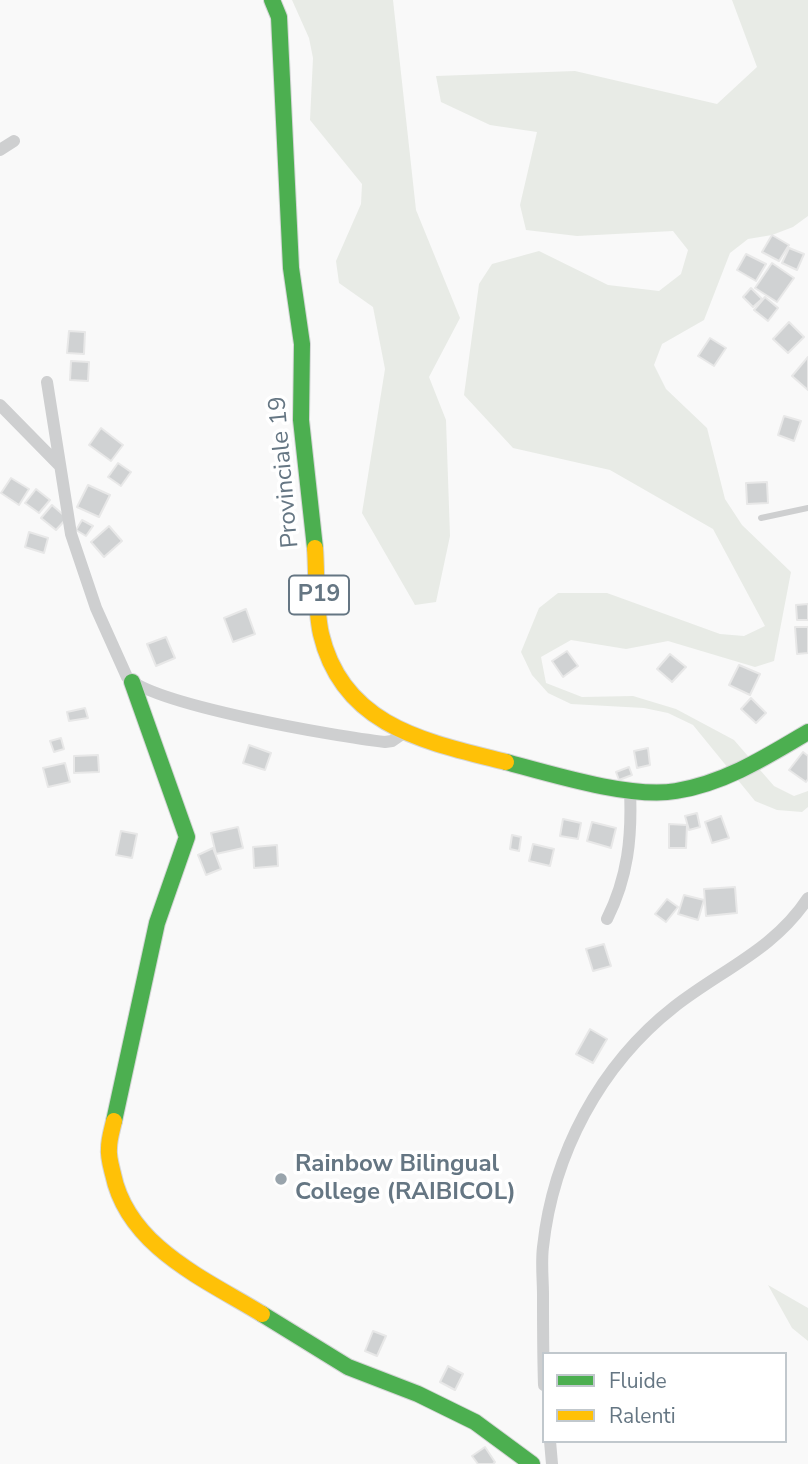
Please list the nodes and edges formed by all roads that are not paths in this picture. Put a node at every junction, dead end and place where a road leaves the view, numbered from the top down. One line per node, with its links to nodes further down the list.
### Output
1 (272, 0): 10 (main road, Provinciale 19 / P19)
2 (14, 142): 3 (street)
3 (0, 150)
4 (47, 382): 6 (street)
5 (0, 405): 6 (street)
6 (59, 465): 9 (street)
7 (808, 508): 8 (lane)
8 (761, 518)
9 (132, 682): 10 (street); 17 (main road)
10 (405, 732): 12 (main road, Provinciale 19 / P19)
11 (808, 732): 12 (main road, Provinciale 19 / P19)
12 (630, 791): 14 (street)
13 (808, 898): 15 (street)
14 (607, 919)
15 (544, 1352)
16 (550, 1443): 18 (street)
17 (531, 1464)
18 (552, 1464)

